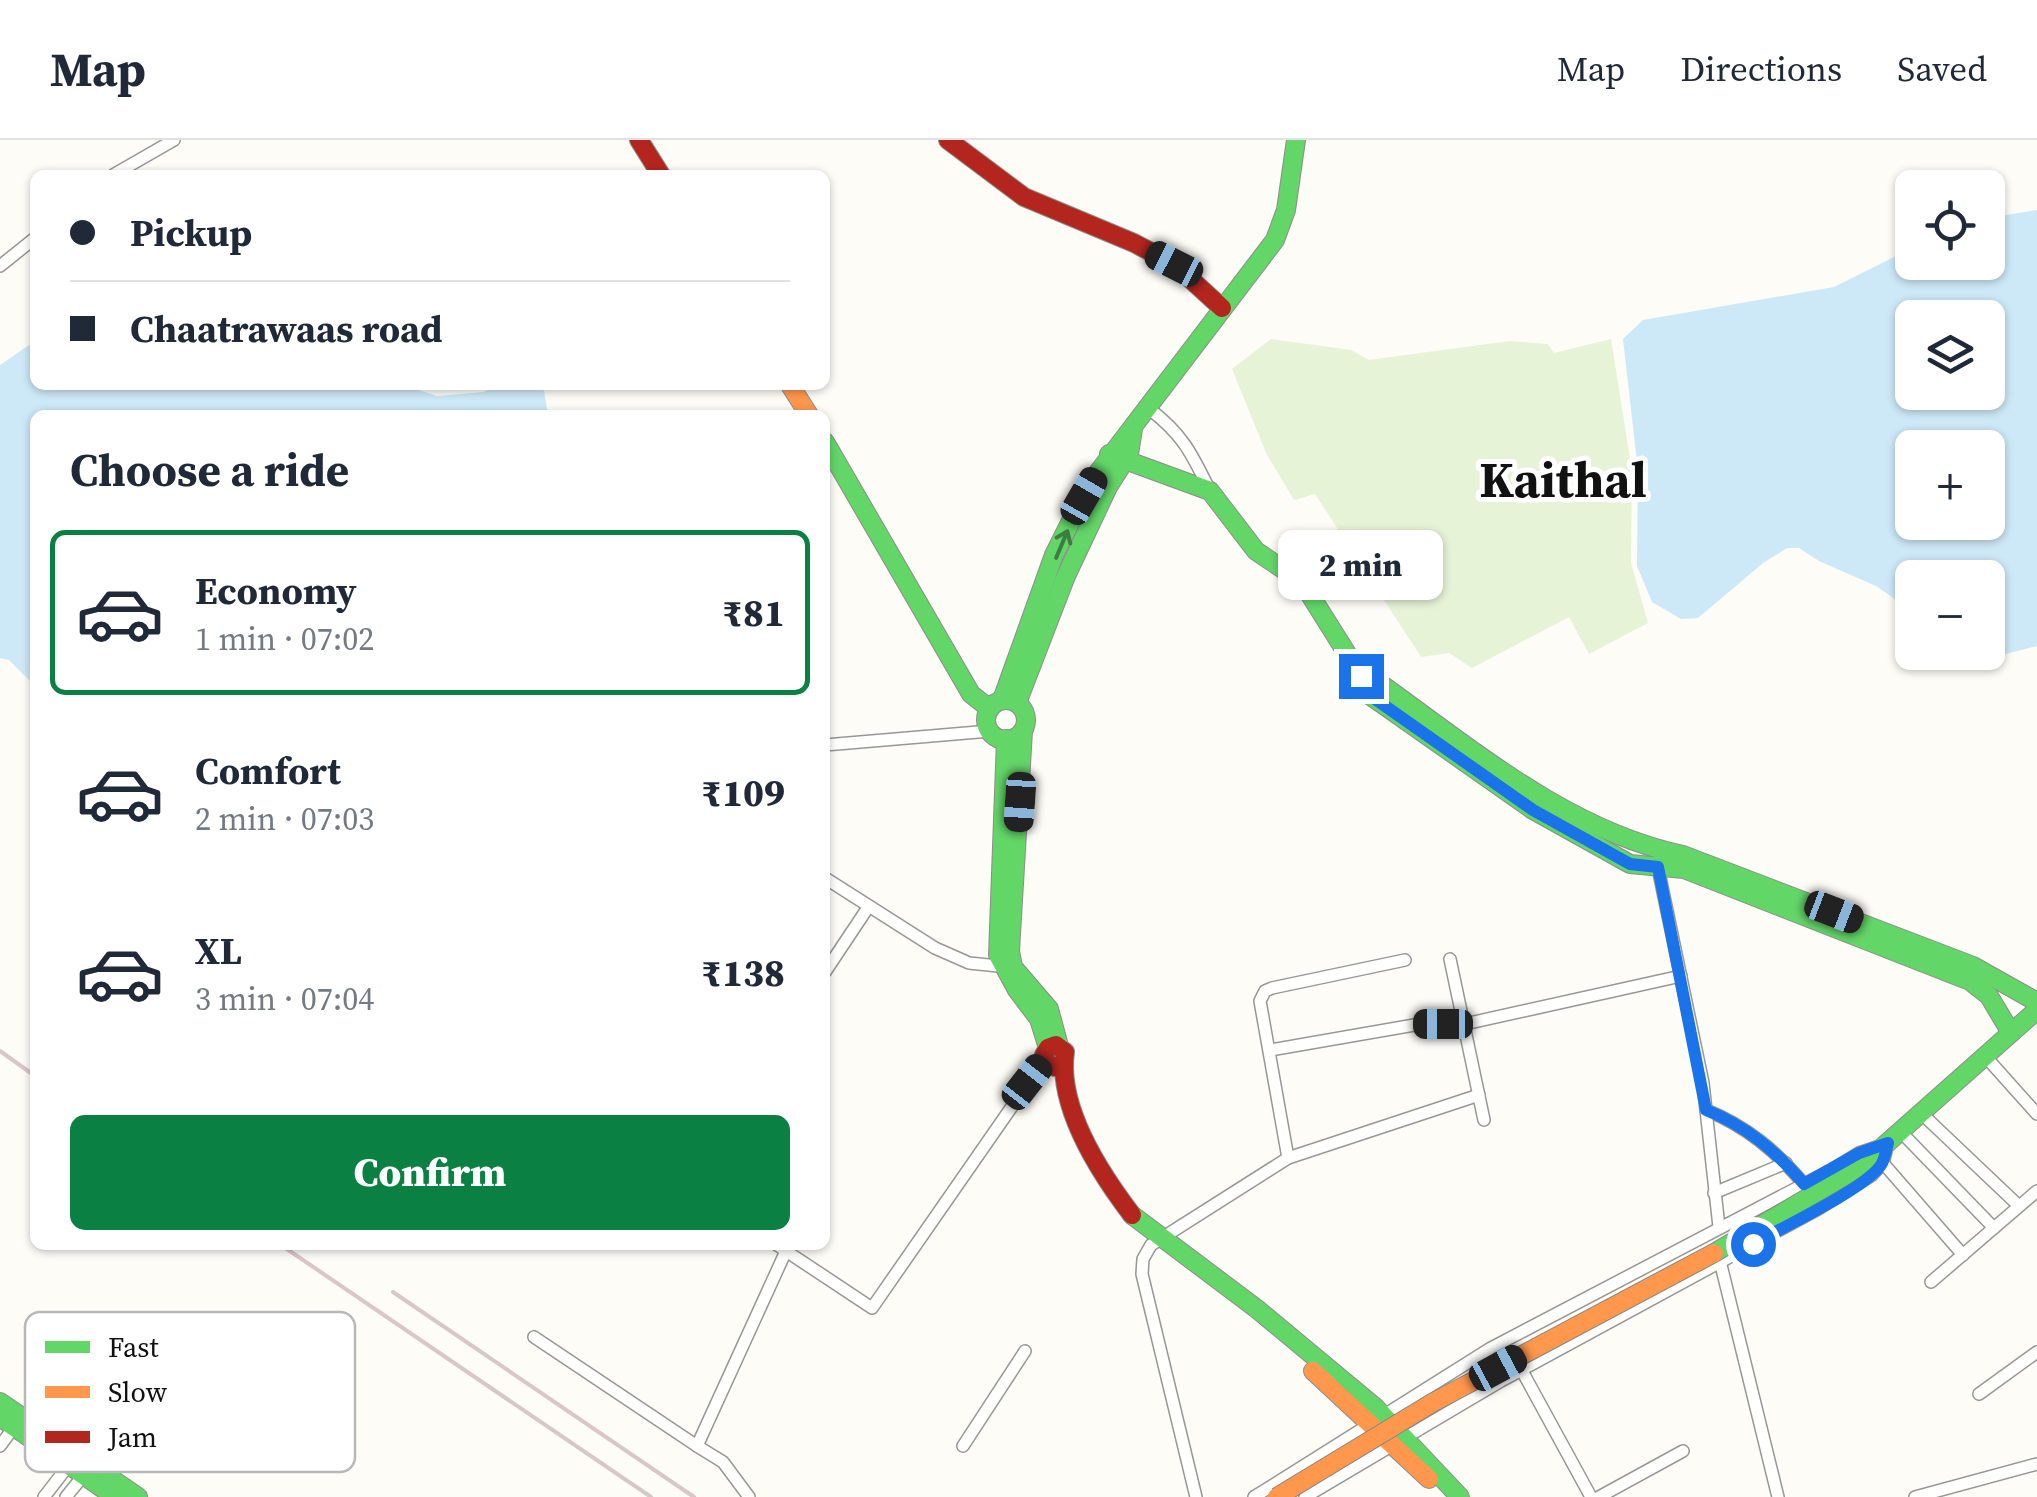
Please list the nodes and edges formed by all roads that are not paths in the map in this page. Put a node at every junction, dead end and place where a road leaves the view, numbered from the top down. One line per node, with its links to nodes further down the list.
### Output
1 (174, 140): 5 (street)
2 (639, 140): 6 (street)
3 (948, 140): 9 (street)
4 (1296, 140): 9 (street)
5 (123, 170)
6 (658, 170)
7 (30, 242): 8 (street)
8 (0, 266)
9 (1222, 308): 10 (street)
10 (1148, 408): 12 (street); 13 (street)
11 (830, 451): 14 (street)
12 (1116, 458): 13 (street); 14 (street)
13 (1210, 491): 17 (street)
14 (1003, 704): 15 (street); 15 (street)
15 (1006, 733): 16 (street); 23 (street)
16 (830, 745)
17 (1656, 858): 24 (street); 25 (street); 27 (street)
18 (830, 881): 19 (street)
19 (869, 906): 22 (street); 23 (street)
20 (1450, 959): 26 (street)
21 (1405, 960): 28 (street)
22 (830, 964)
23 (1007, 967): 30 (street)
24 (1681, 976): 26 (street); 32 (street)
25 (2037, 1006): 27 (street)
26 (1465, 1024): 28 (street); 31 (street)
27 (2011, 1033): 29 (street)
28 (1270, 1050): 37 (street)
29 (1986, 1056): 33 (street); 34 (street)
30 (1053, 1057): 46 (street); 48 (street)
31 (1480, 1095): 35 (street); 37 (street)
32 (1706, 1110): 38 (street); 42 (street)
33 (1922, 1113): 36 (street); 43 (street)
34 (2037, 1114)
35 (1484, 1120)
36 (1894, 1137): 39 (street); 40 (street); 45 (street); 78 (street, bridge)
37 (1288, 1158): 46 (street)
38 (1786, 1163): 40 (street); 42 (street)
39 (1883, 1163): 49 (street); 50 (street)
40 (1804, 1184): 44 (street)
41 (2037, 1191): 43 (street)
42 (1714, 1194): 44 (street)
43 (2020, 1206): 45 (street)
44 (1718, 1228): 58 (street)
45 (1994, 1228): 49 (street)
46 (1156, 1242): 58 (street); 76 (street)
47 (781, 1250): 63 (street)
48 (785, 1250)
49 (1962, 1255): 51 (street)
50 (1720, 1261): 55 (street); 84 (street)
51 (1931, 1282)
52 (534, 1337): 63 (street)
53 (1025, 1351): 64 (street)
54 (2037, 1352): 56 (street)
55 (1521, 1369): 61 (street); 82 (street)
56 (1979, 1394)
57 (0, 1402): 60 (street)
58 (1377, 1419): 61 (street); 77 (street)
59 (7, 1422): 62 (street)
60 (25, 1422)
61 (1399, 1440): 79 (street); 80 (street); 81 (street)
62 (0, 1446)
63 (697, 1446): 75 (street)
64 (964, 1446)
65 (1682, 1451): 83 (street)
66 (2037, 1464): 85 (street)
67 (72, 1472): 71 (street)
68 (77, 1472): 72 (street)
69 (88, 1472): 73 (street)
70 (93, 1472): 74 (street)
71 (44, 1497)
72 (66, 1497)
73 (115, 1497)
74 (138, 1497)
75 (749, 1497)
76 (1196, 1497)
77 (1254, 1497)
78 (1277, 1497)
79 (1305, 1497)
80 (1447, 1497)
81 (1460, 1497)
82 (1591, 1497)
83 (1599, 1497)
84 (1778, 1497)
85 (1915, 1497)

